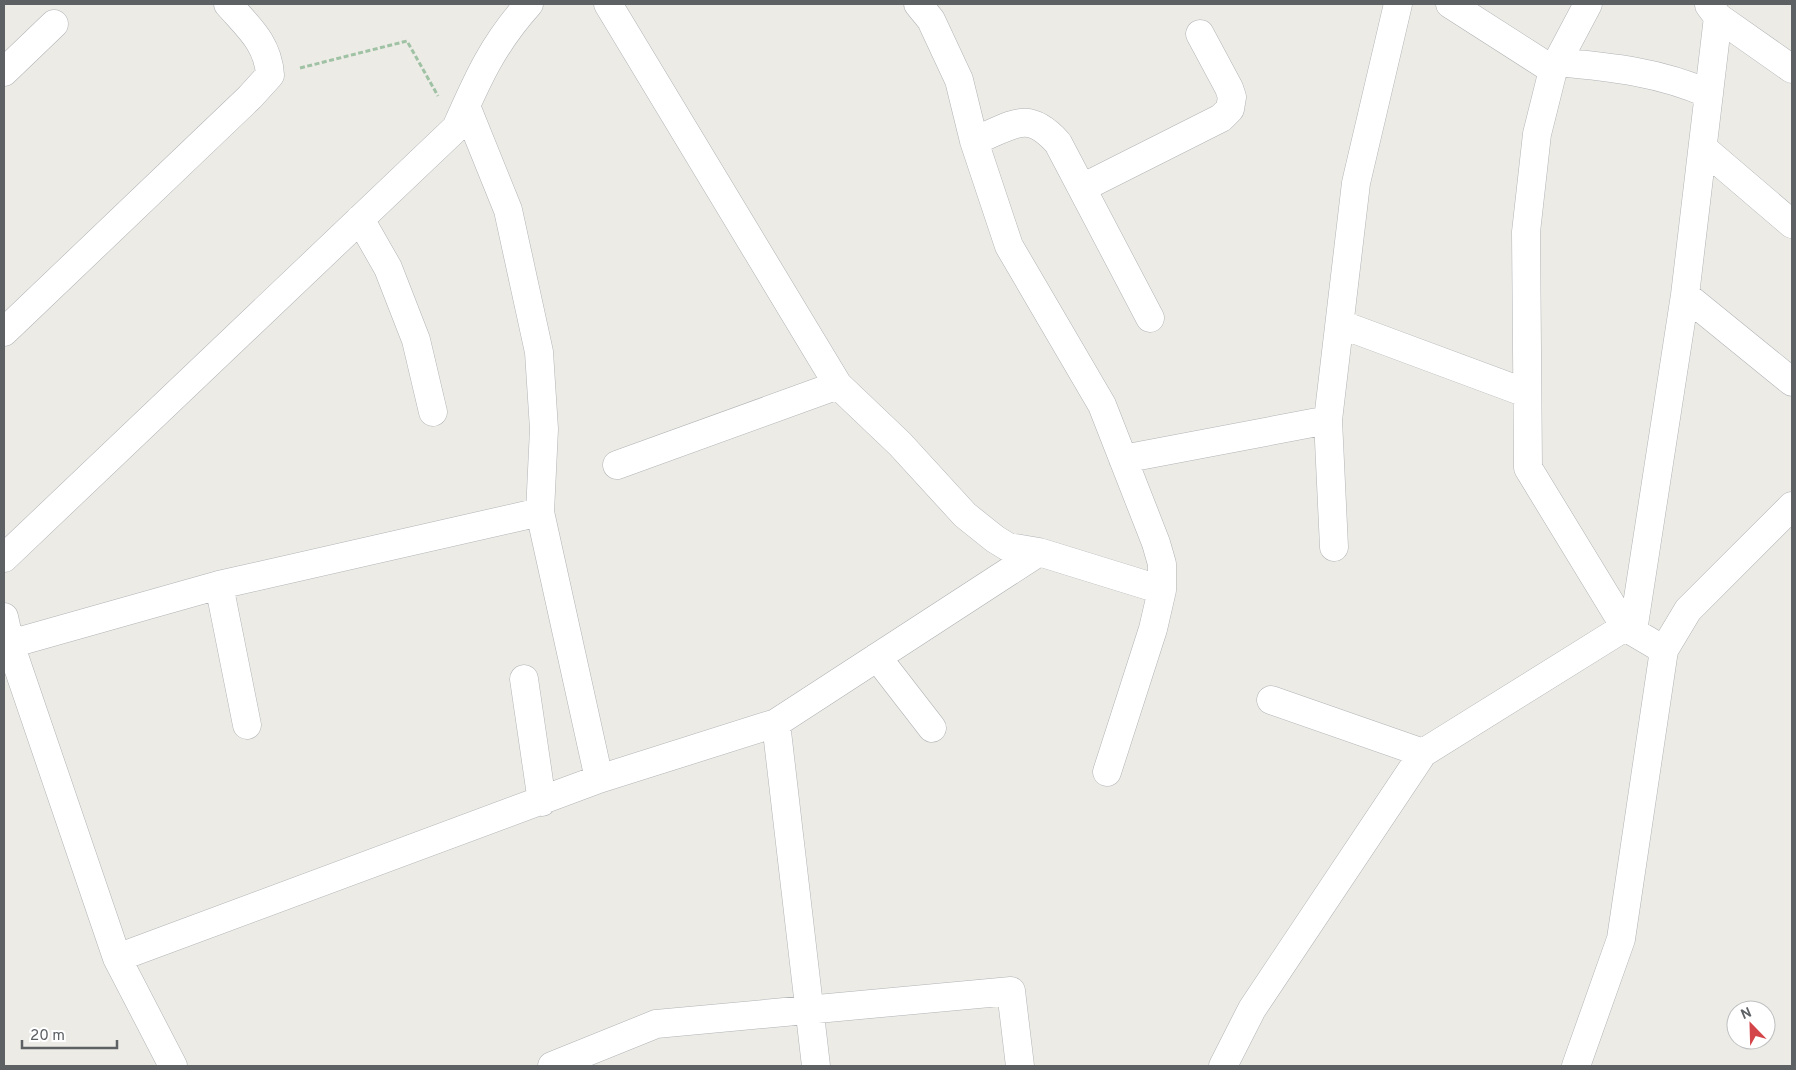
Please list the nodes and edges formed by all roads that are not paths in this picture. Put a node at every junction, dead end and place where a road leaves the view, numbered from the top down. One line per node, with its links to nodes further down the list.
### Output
1 (228, 4): 24 (street)
2 (529, 4): 15 (street)
3 (608, 4): 26 (street)
4 (918, 4): 16 (street)
5 (1398, 4): 23 (street)
6 (1450, 4): 11 (street)
7 (1588, 4): 11 (street)
8 (1713, 10): 12 (street); 14 (street)
9 (54, 24): 13 (street)
10 (1200, 34): 18 (street)
11 (1555, 66): 14 (street); 27 (street)
12 (1792, 69)
13 (4, 72)
14 (1709, 94): 17 (street)
15 (461, 117): 19 (street); 33 (street)
16 (974, 141): 18 (street); 30 (street)
17 (1703, 148): 20 (street); 21 (street)
18 (1082, 188): 22 (street)
19 (360, 219): 28 (street); 36 (street)
20 (1792, 224)
21 (1685, 295): 25 (street); 40 (street)
22 (1150, 318)
23 (1340, 324): 27 (street); 29 (street)
24 (4, 332)
25 (1792, 382)
26 (838, 385): 31 (street); 35 (street)
27 (1526, 393): 40 (street)
28 (433, 412)
29 (1328, 420): 30 (street); 34 (street)
30 (1123, 459): 38 (street)
31 (617, 465)
32 (1792, 506): 42 (street)
33 (540, 512): 37 (street); 51 (street)
34 (1334, 547)
35 (1039, 552): 38 (street); 43 (street)
36 (4, 558)
37 (219, 586): 41 (street); 47 (street)
38 (1162, 590): 50 (street)
39 (4, 617): 41 (street)
40 (1629, 629): 42 (street); 49 (street)
41 (10, 644): 53 (street)
42 (1664, 650): 60 (street)
43 (877, 657): 46 (street); 48 (street)
44 (524, 679): 52 (street)
45 (1271, 700): 49 (street)
46 (776, 723): 51 (street); 54 (street)
47 (247, 725)
48 (932, 728)
49 (1423, 753): 59 (street)
50 (1107, 772)
51 (599, 779): 52 (street)
52 (542, 802): 53 (street)
53 (116, 958): 55 (street)
54 (811, 1008): 56 (street); 57 (street); 58 (street)
55 (173, 1066)
56 (552, 1066)
57 (816, 1066)
58 (1020, 1066)
59 (1223, 1066)
60 (1576, 1066)

